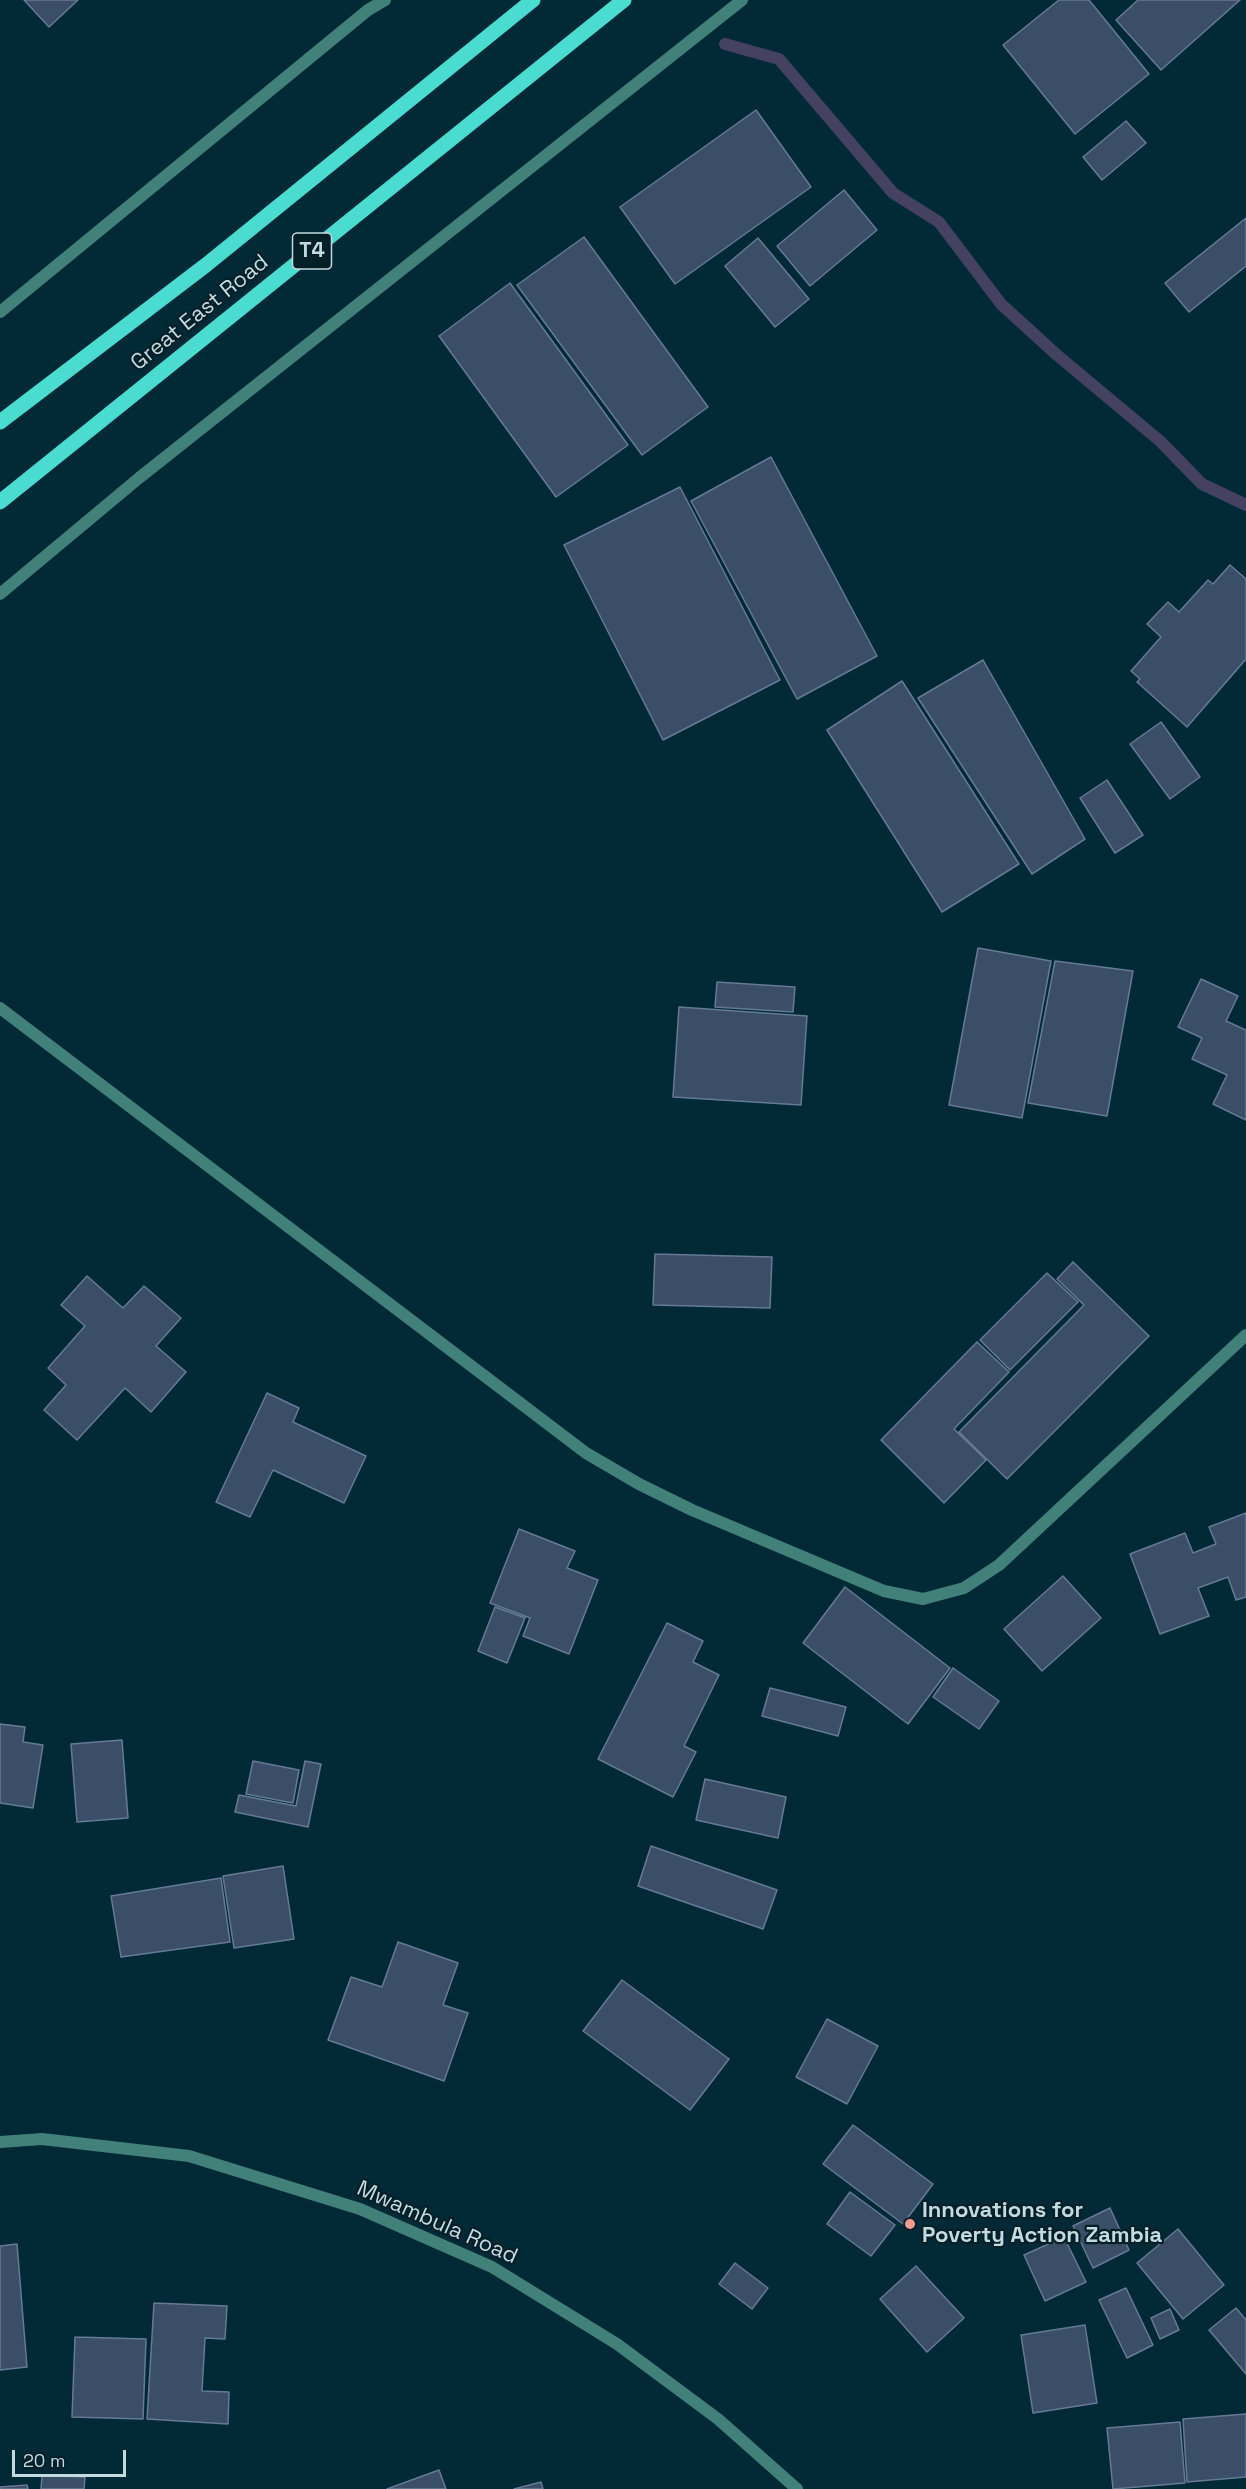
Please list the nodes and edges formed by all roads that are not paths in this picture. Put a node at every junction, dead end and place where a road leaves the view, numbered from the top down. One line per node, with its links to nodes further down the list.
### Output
1 (385, 0): 5 (street)
2 (532, 0): 6 (main road, Great East Road / T4)
3 (624, 0): 7 (main road, Great East Road / T4)
4 (742, 0): 8 (street)
5 (0, 312)
6 (0, 422)
7 (0, 502)
8 (0, 594)
9 (0, 1008): 10 (street)
10 (1246, 1335)
11 (0, 2142): 12 (street, Mwambula Road)
12 (797, 2489)

